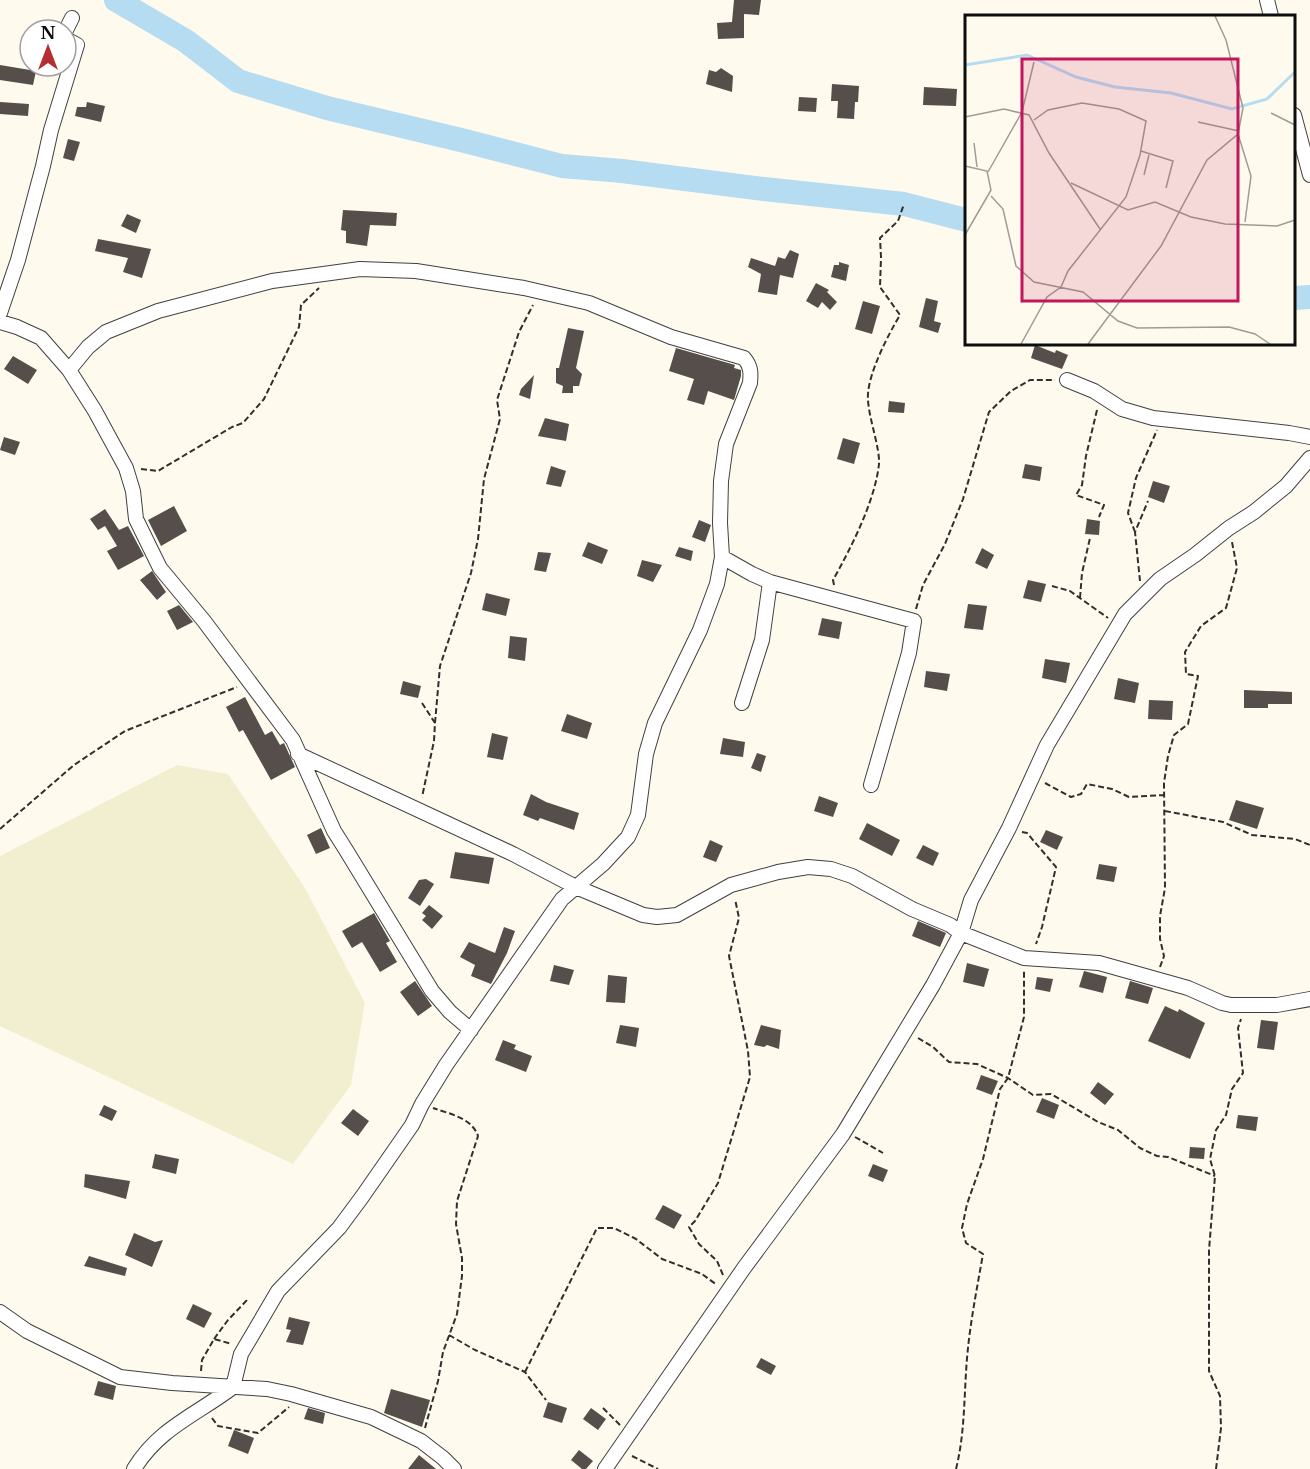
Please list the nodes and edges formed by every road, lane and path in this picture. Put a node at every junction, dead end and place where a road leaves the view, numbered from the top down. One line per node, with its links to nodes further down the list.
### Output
1 (1266, 0): 2 (street)
2 (1271, 15)
3 (66, 78): 9 (street)
4 (1295, 122): 5 (street)
5 (1310, 175)
6 (904, 204): 27 (path)
7 (336, 272): 8 (street); 11 (street); 17 (path)
8 (540, 292): 23 (street); 34 (path)
9 (0, 313)
10 (0, 322): 11 (street)
11 (69, 370): 17 (street)
12 (1067, 380): 13 (street); 29 (path)
13 (1101, 395): 14 (street); 19 (path)
14 (1162, 419): 15 (street); 21 (path)
15 (1310, 437)
16 (1310, 458): 20 (street)
17 (126, 468): 31 (street)
18 (1148, 501): 21 (path)
19 (1099, 517)
20 (1229, 528): 28 (street); 38 (path)
21 (1135, 532): 28 (path)
22 (1090, 538): 26 (path)
23 (722, 557): 24 (street); 45 (street)
24 (770, 582): 27 (street); 33 (street)
25 (1052, 586): 26 (path)
26 (1080, 598): 30 (path)
27 (835, 601): 29 (street)
28 (1136, 601): 30 (street)
29 (913, 621): 37 (street)
30 (1118, 625): 36 (street)
31 (248, 683): 35 (street); 42 (path)
32 (422, 703): 34 (path)
33 (742, 703)
34 (435, 723): 39 (path)
35 (298, 754): 39 (street); 51 (street)
36 (1033, 776): 38 (path); 41 (street)
37 (871, 785)
38 (1165, 795): 40 (path)
39 (419, 810): 45 (street)
40 (1165, 811): 43 (path); 48 (path)
41 (1009, 828): 46 (street); 47 (path)
42 (0, 829)
43 (1310, 845)
44 (731, 885): 45 (street); 46 (street); 58 (path)
45 (576, 887): 51 (street)
46 (961, 933): 47 (street); 52 (street)
47 (1024, 958): 48 (street); 53 (path)
48 (1156, 978): 50 (street)
49 (1310, 999): 50 (street)
50 (1245, 1006): 57 (path)
51 (471, 1030): 54 (street)
52 (905, 1030): 53 (path); 55 (street)
53 (1008, 1078): 57 (path); 78 (path)
54 (422, 1104): 61 (path); 63 (street)
55 (845, 1131): 56 (path); 58 (street)
56 (883, 1153)
57 (1215, 1176): 79 (path)
58 (730, 1288): 64 (path); 71 (street)
59 (249, 1298): 62 (path)
60 (0, 1312): 65 (street)
61 (449, 1335): 64 (path); 72 (path)
62 (214, 1339): 63 (path); 65 (path)
63 (241, 1354): 66 (street)
64 (525, 1372): 67 (path)
65 (198, 1385): 66 (street)
66 (233, 1387): 72 (street); 74 (street)
67 (546, 1400)
68 (289, 1406): 70 (path)
69 (603, 1408): 71 (path)
70 (245, 1431)
71 (629, 1434): 73 (street)
72 (421, 1441): 75 (street)
73 (618, 1449): 76 (street); 77 (path)
74 (134, 1469)
75 (454, 1469)
76 (605, 1469)
77 (658, 1469)
78 (956, 1469)
79 (1216, 1469)

